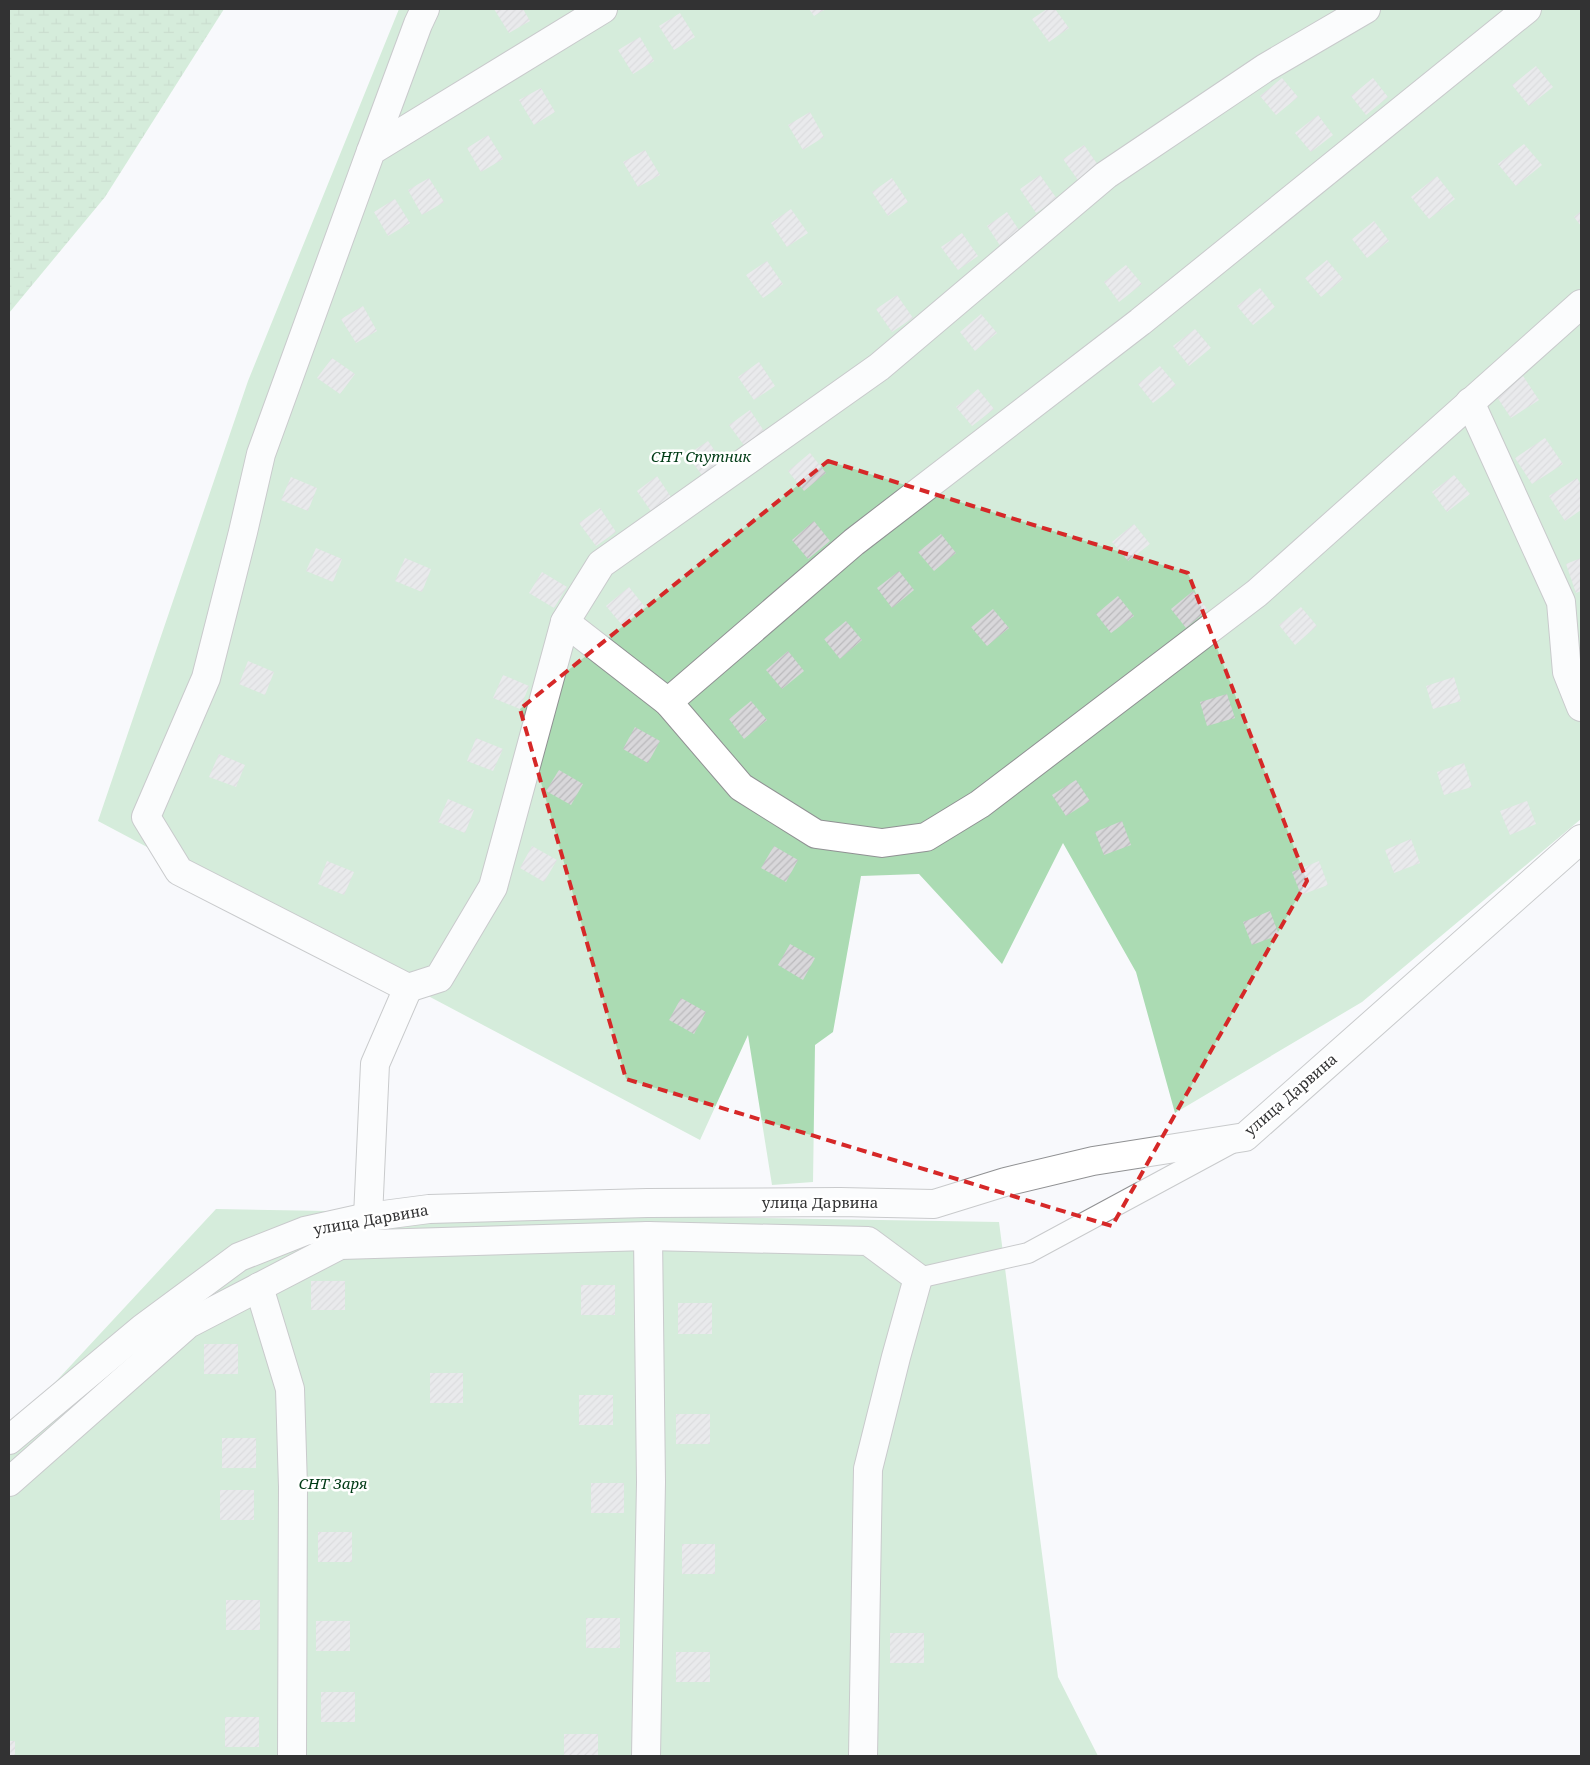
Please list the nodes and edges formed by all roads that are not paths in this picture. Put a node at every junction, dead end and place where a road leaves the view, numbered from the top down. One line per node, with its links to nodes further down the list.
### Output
1 (425, 9): 5 (street)
2 (603, 9): 5 (street)
3 (1366, 9): 8 (street)
4 (1527, 9): 9 (street)
5 (371, 151): 12 (street)
6 (1581, 304): 7 (street)
7 (1470, 402): 9 (street); 10 (street)
8 (564, 622): 9 (street); 12 (street)
9 (668, 702)
10 (1581, 707)
11 (1581, 839): 13 (street, улица Дарвина)
12 (408, 988): 14 (street)
13 (1245, 1137): 14 (street, улица Дарвина); 16 (lane)
14 (368, 1217): 18 (street, улица Дарвина)
15 (648, 1236): 16 (street); 17 (street); 21 (street)
16 (918, 1278): 22 (street)
17 (258, 1288): 19 (street); 20 (street)
18 (9, 1440)
19 (9, 1482)
20 (292, 1756)
21 (646, 1756)
22 (864, 1756)

